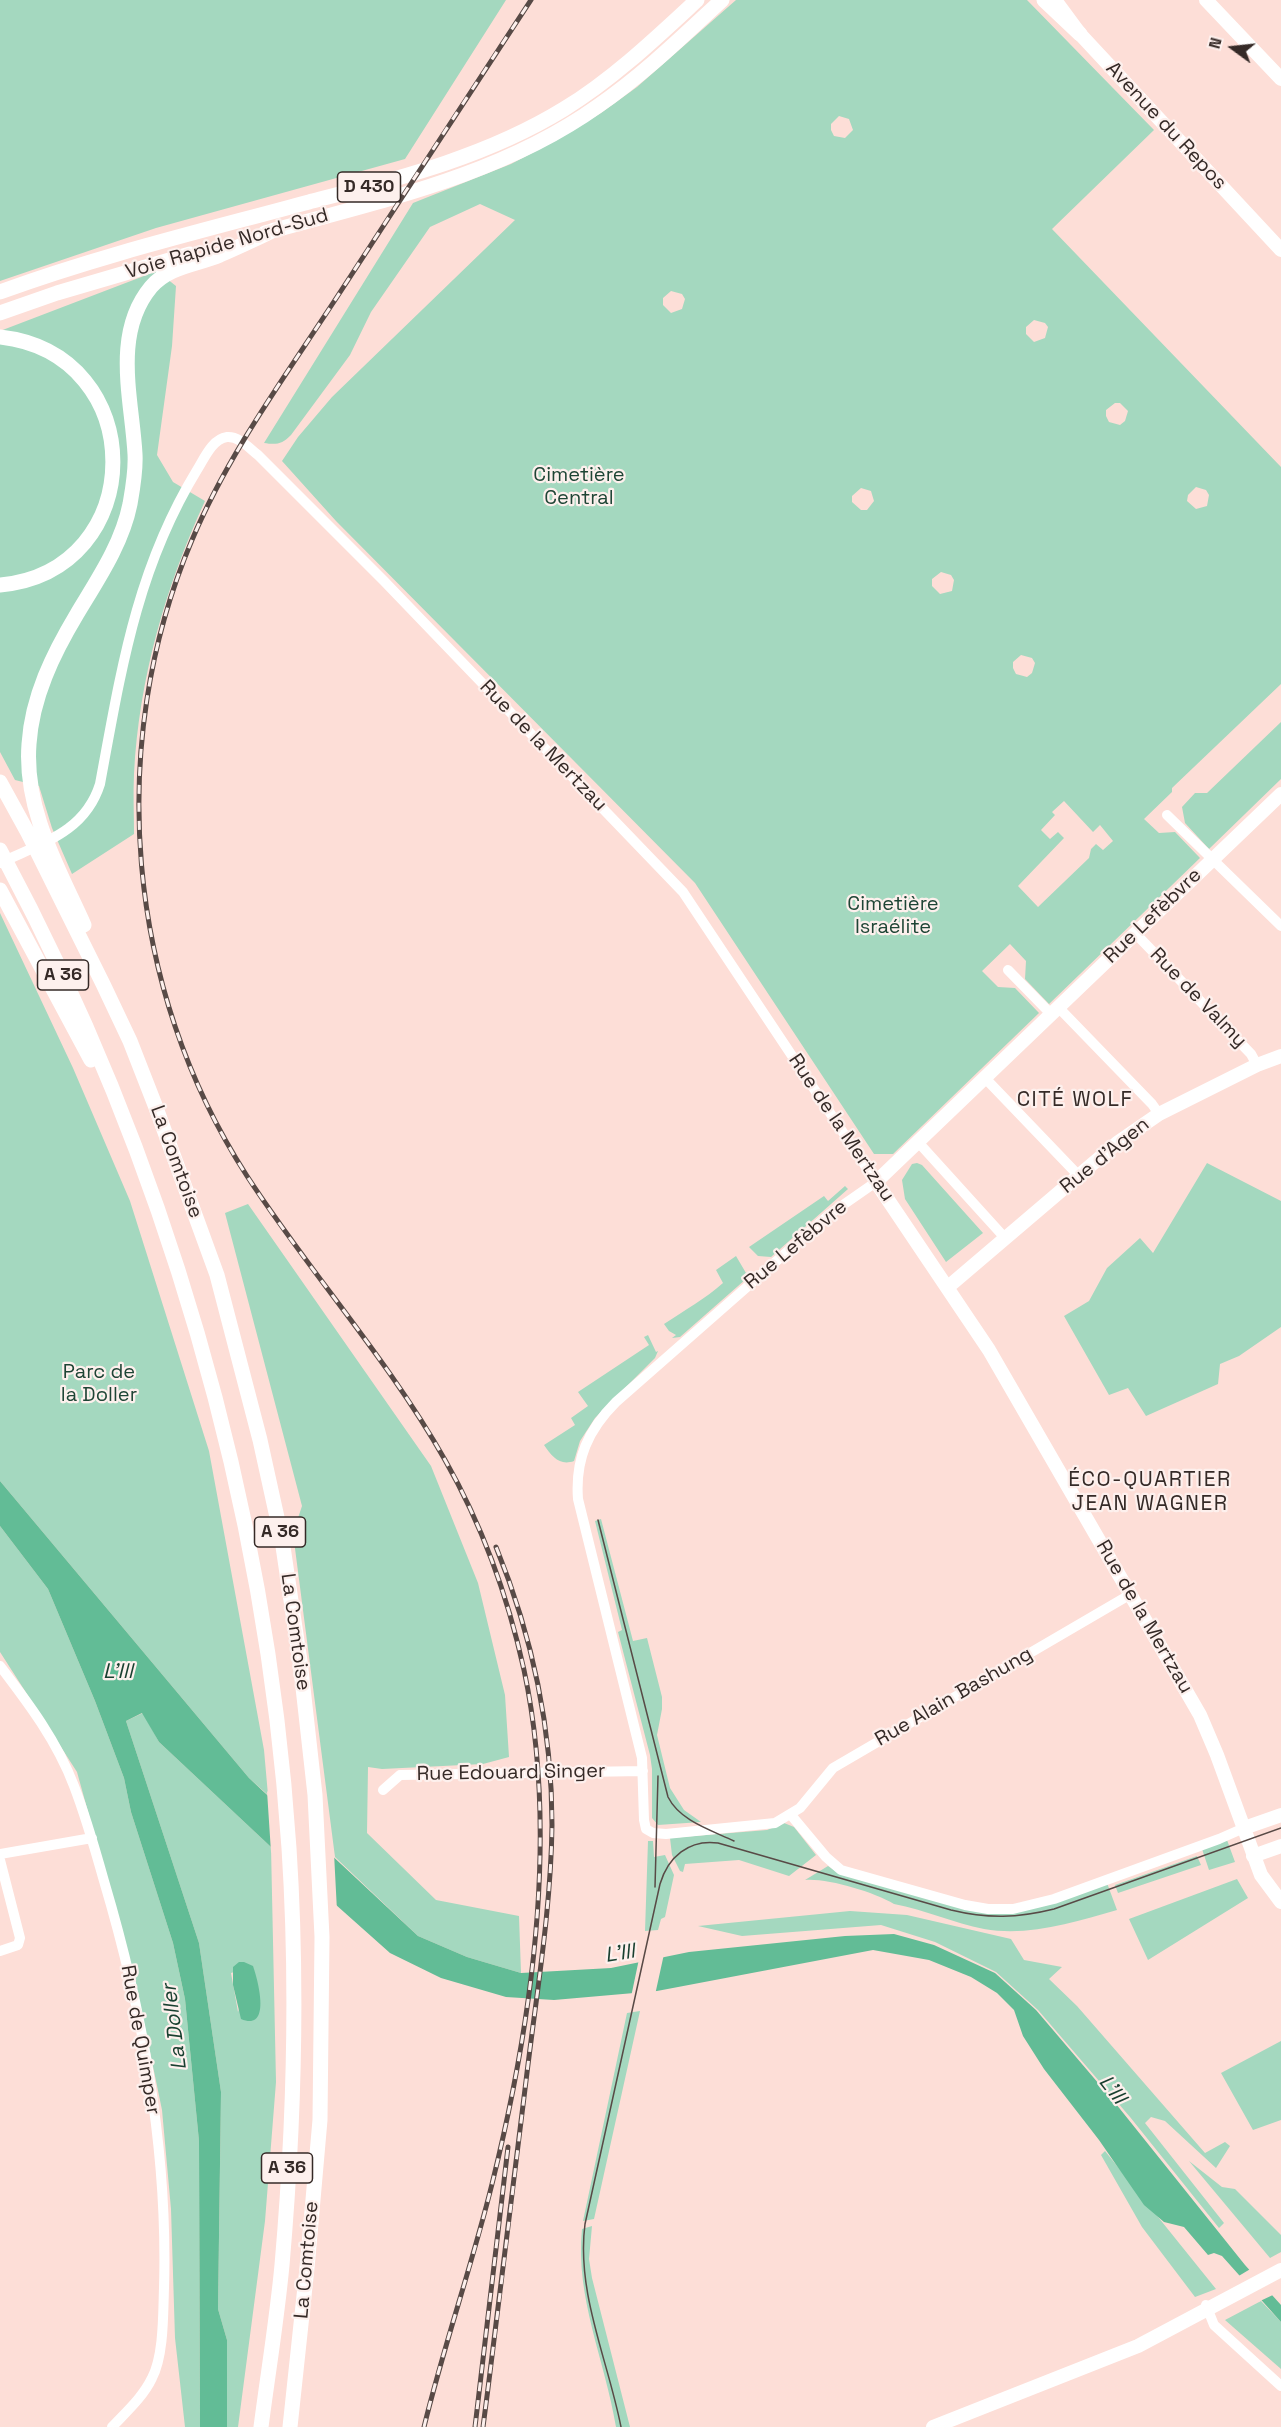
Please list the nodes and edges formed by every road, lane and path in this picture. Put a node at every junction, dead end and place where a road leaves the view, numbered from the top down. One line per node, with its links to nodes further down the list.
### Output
1 (698, 0): 10 (highway, Voie Rapide Nord-Sud / D 430)
2 (722, 0): 8 (highway, Voie Rapide Nord-Sud / D 430)
3 (1044, 0): 6 (highway)
4 (1055, 0): 6 (main road, Avenue du Repos)
5 (1206, 0): 7 (main road)
6 (1080, 34): 9 (main road, Avenue du Repos)
7 (1281, 79)
8 (274, 231): 11 (highway, Voie Rapide Nord-Sud / D 430); 17 (highway)
9 (1281, 250)
10 (0, 292)
11 (0, 313)
12 (0, 337): 13 (highway)
13 (0, 585)
14 (0, 782): 17 (highway)
15 (1281, 794): 19 (main road, Rue Lefèbvre)
16 (1167, 815): 19 (street)
17 (41, 844): 54 (highway, La Comtoise / A 36)
18 (3, 859): 28 (highway, La Comtoise / A 36); 32 (street, Rue de la Mertzau)
19 (1211, 860): 21 (street); 22 (main road, Rue Lefèbvre)
20 (0, 890): 28 (highway)
21 (1281, 926)
22 (1135, 933): 24 (main road, Rue Lefèbvre); 26 (street, Rue de Valmy)
23 (1008, 970): 24 (street)
24 (1055, 1011): 27 (main road, Rue Lefèbvre); 29 (street)
25 (1281, 1056): 26 (main road, Rue d'Agen)
26 (1257, 1065): 29 (main road, Rue d'Agen)
27 (985, 1078): 30 (main road, Rue Lefèbvre); 31 (street)
28 (111, 1087): 53 (highway, La Comtoise / A 36)
29 (1159, 1114): 31 (main road, Rue d'Agen)
30 (918, 1142): 32 (main road, Rue Lefèbvre); 33 (street)
31 (1079, 1176): 33 (main road, Rue d'Agen)
32 (876, 1182): 34 (main road, Rue de la Mertzau); 37 (street, Rue Lefèbvre)
33 (1005, 1238): 34 (main road, Rue d'Agen)
34 (948, 1287): 35 (main road, Rue de la Mertzau)
35 (1131, 1594): 39 (street, Rue Alain Bashung); 41 (main road, Rue de la Mertzau)
36 (0, 1666): 42 (street, Rue de Quimper)
37 (643, 1771): 38 (street, Rue Edouard Singer); 39 (street, Rue Lefèbvre)
38 (383, 1790)
39 (791, 1815): 41 (street)
40 (1281, 1815): 41 (main road)
41 (1244, 1828): 45 (main road, Rue de la Mertzau)
42 (92, 1838): 44 (street); 52 (street, Rue de Quimper)
43 (1281, 1846): 45 (main road)
44 (0, 1854)
45 (1253, 1856): 47 (main road, Rue de la Mertzau)
46 (0, 1860): 48 (street)
47 (1281, 1902)
48 (0, 1951)
49 (1279, 2269): 50 (main road)
50 (1211, 2305): 51 (street); 55 (main road)
51 (1281, 2386)
52 (112, 2427)
53 (261, 2427)
54 (290, 2427)
55 (933, 2427)

